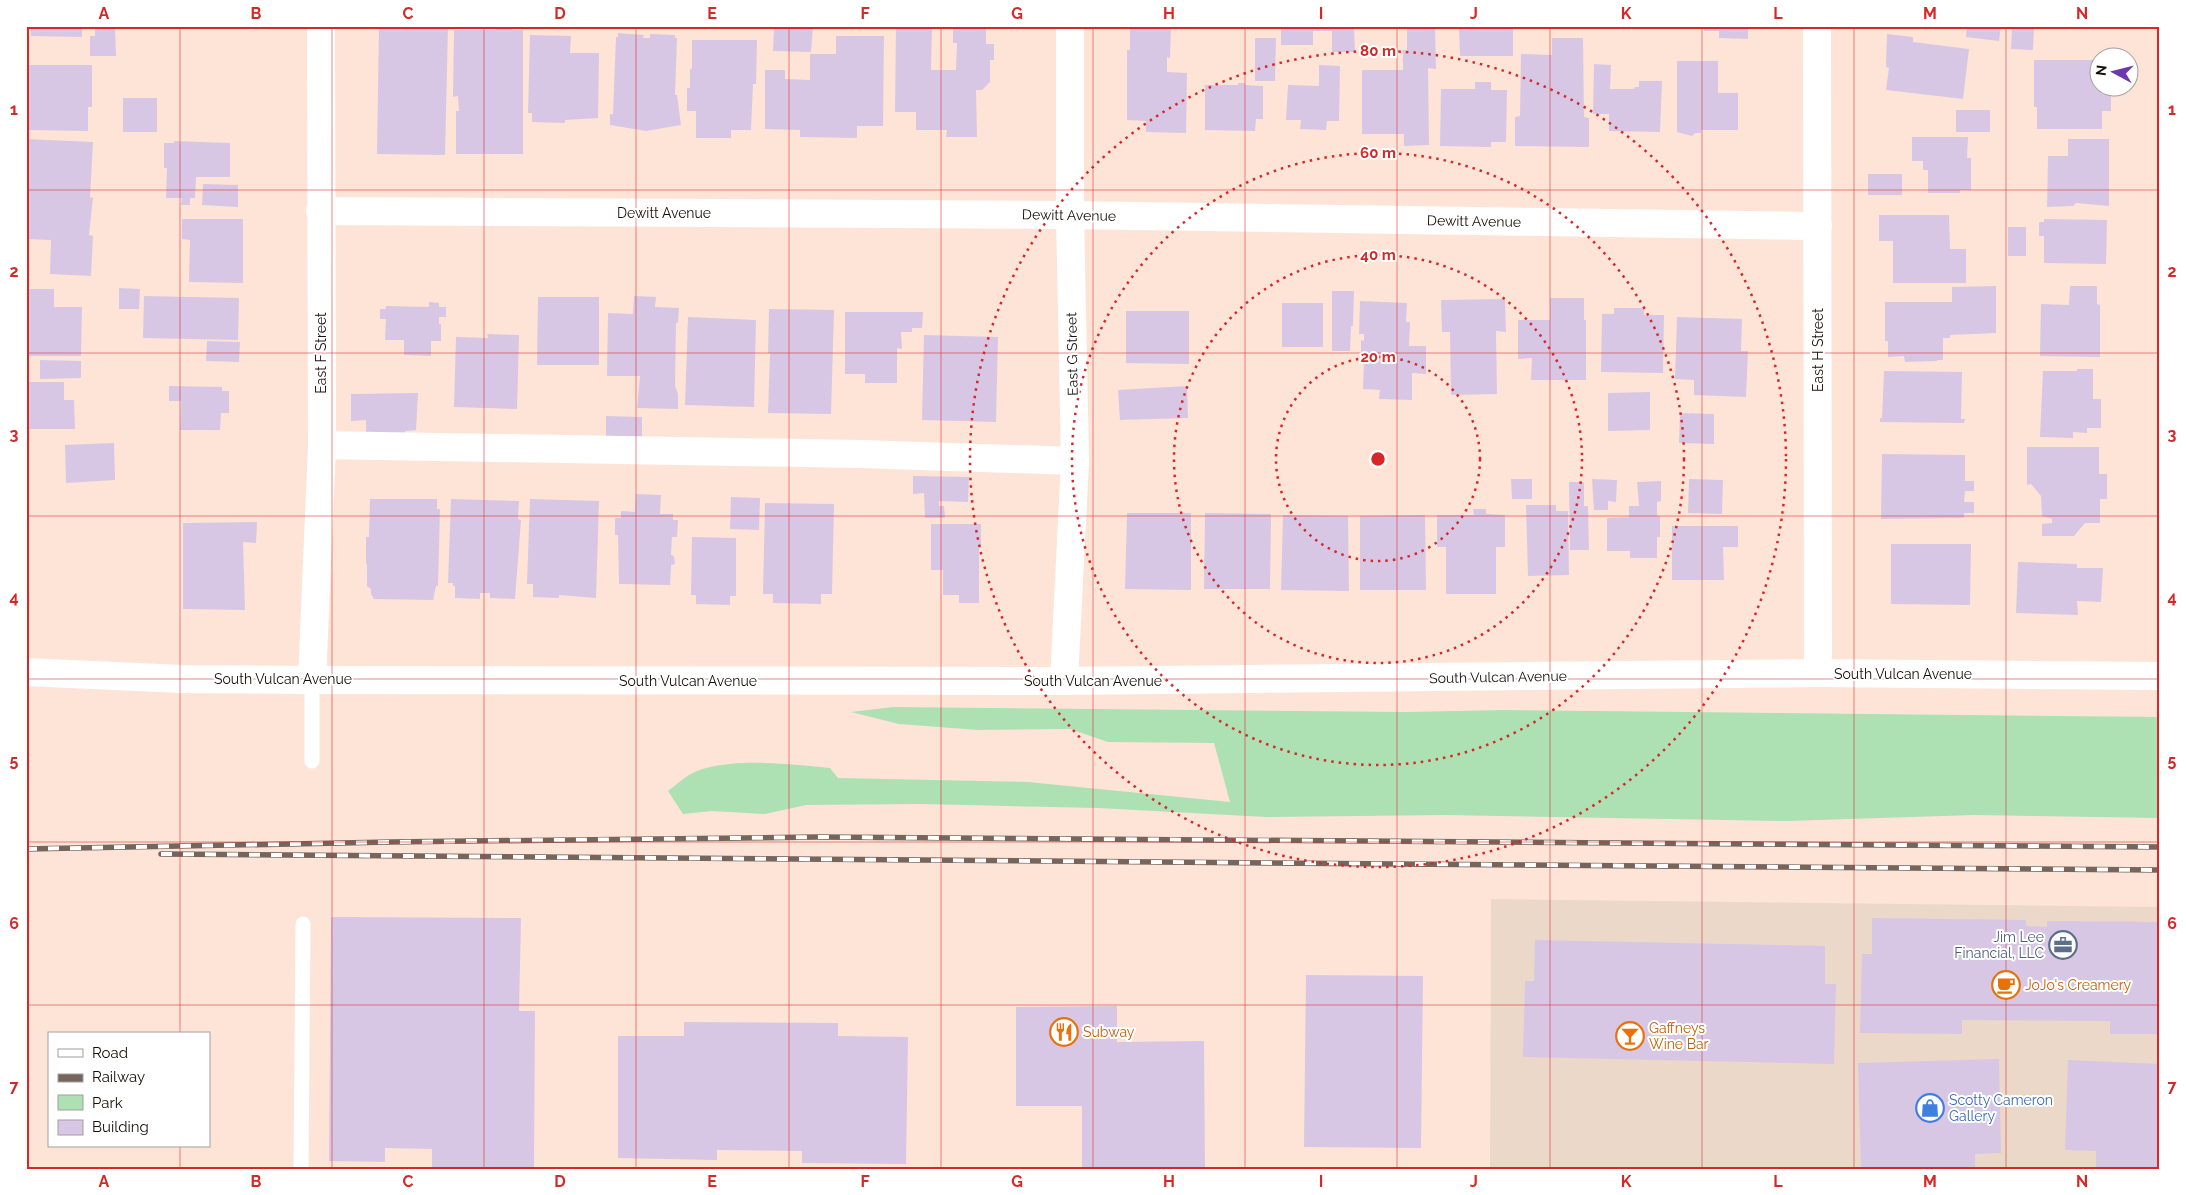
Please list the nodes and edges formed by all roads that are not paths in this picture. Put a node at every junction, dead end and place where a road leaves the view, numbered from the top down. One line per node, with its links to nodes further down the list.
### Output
1 (320, 26): 4 (street, East F Street)
2 (1070, 26): 5 (street, East G Street)
3 (1817, 26): 6 (street, East H Street)
4 (320, 211): 5 (street, Dewitt Avenue); 7 (street, East F Street)
5 (1070, 215): 6 (street, Dewitt Avenue); 8 (street, East G Street)
6 (1818, 226): 10 (street, East H Street)
7 (322, 445): 8 (street); 12 (street, East F Street)
8 (1075, 462): 13 (street, East G Street)
9 (26, 672): 12 (street, South Vulcan Avenue)
10 (1818, 673): 11 (street, South Vulcan Avenue); 13 (street, South Vulcan Avenue)
11 (2160, 676)
12 (312, 680): 13 (street, South Vulcan Avenue); 14 (lane)
13 (1064, 682)
14 (312, 761)
15 (303, 924): 16 (lane)
16 (301, 1169)

